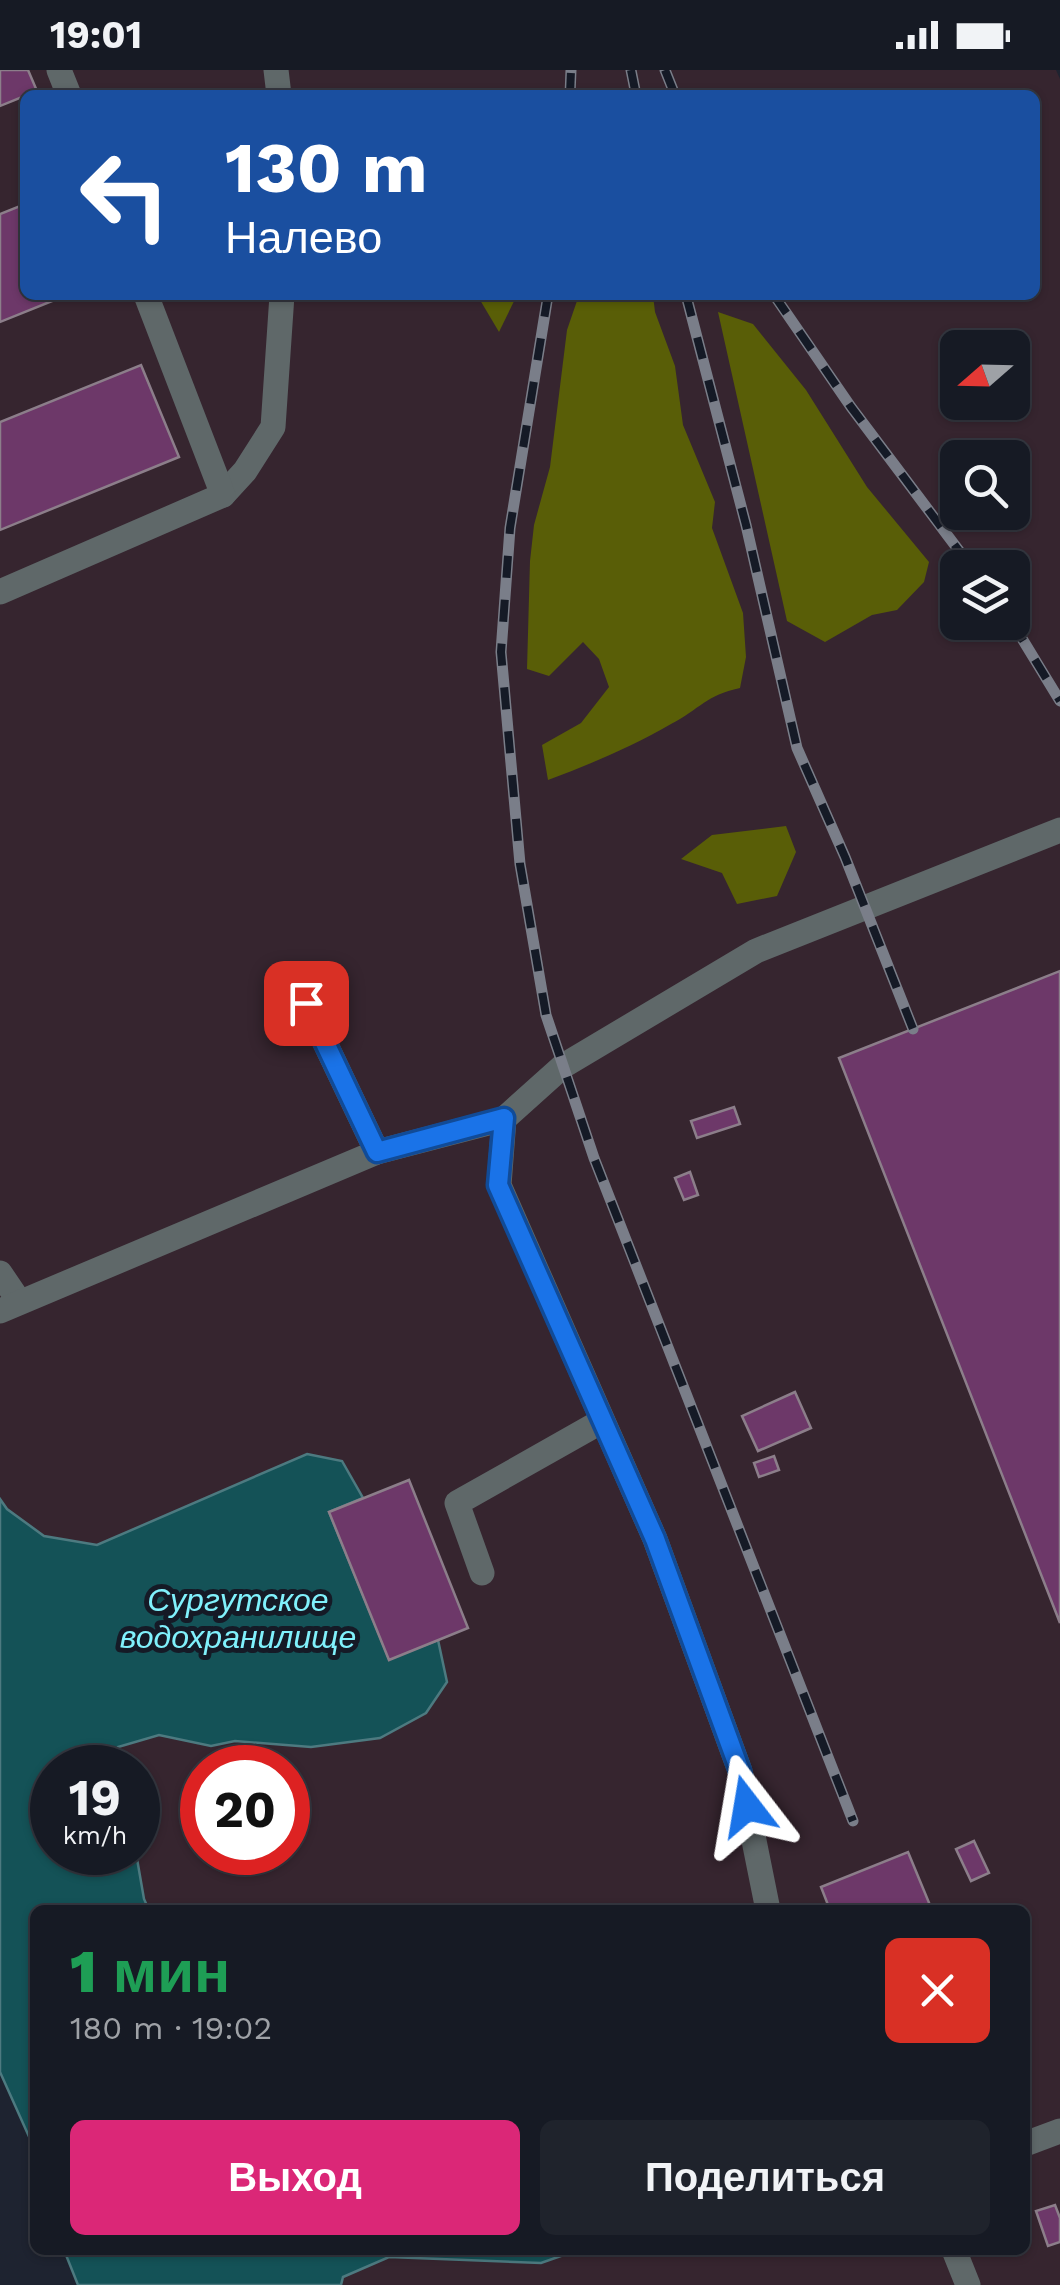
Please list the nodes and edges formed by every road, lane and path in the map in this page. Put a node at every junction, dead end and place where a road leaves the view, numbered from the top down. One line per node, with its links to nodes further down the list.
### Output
1 (148, 300): 3 (lane)
2 (282, 300): 3 (lane)
3 (224, 495): 4 (lane)
4 (0, 592)
5 (1060, 830): 7 (lane)
6 (306, 1003): 8 (lane)
7 (504, 1118): 8 (lane); 11 (lane)
8 (377, 1152): 10 (lane)
9 (0, 1273): 10 (lane)
10 (10, 1306)
11 (602, 1421): 12 (lane); 13 (lane)
12 (482, 1574)
13 (767, 1905)
14 (1060, 2131): 15 (lane)
15 (1030, 2142)
16 (956, 2255): 17 (lane)
17 (968, 2285)

